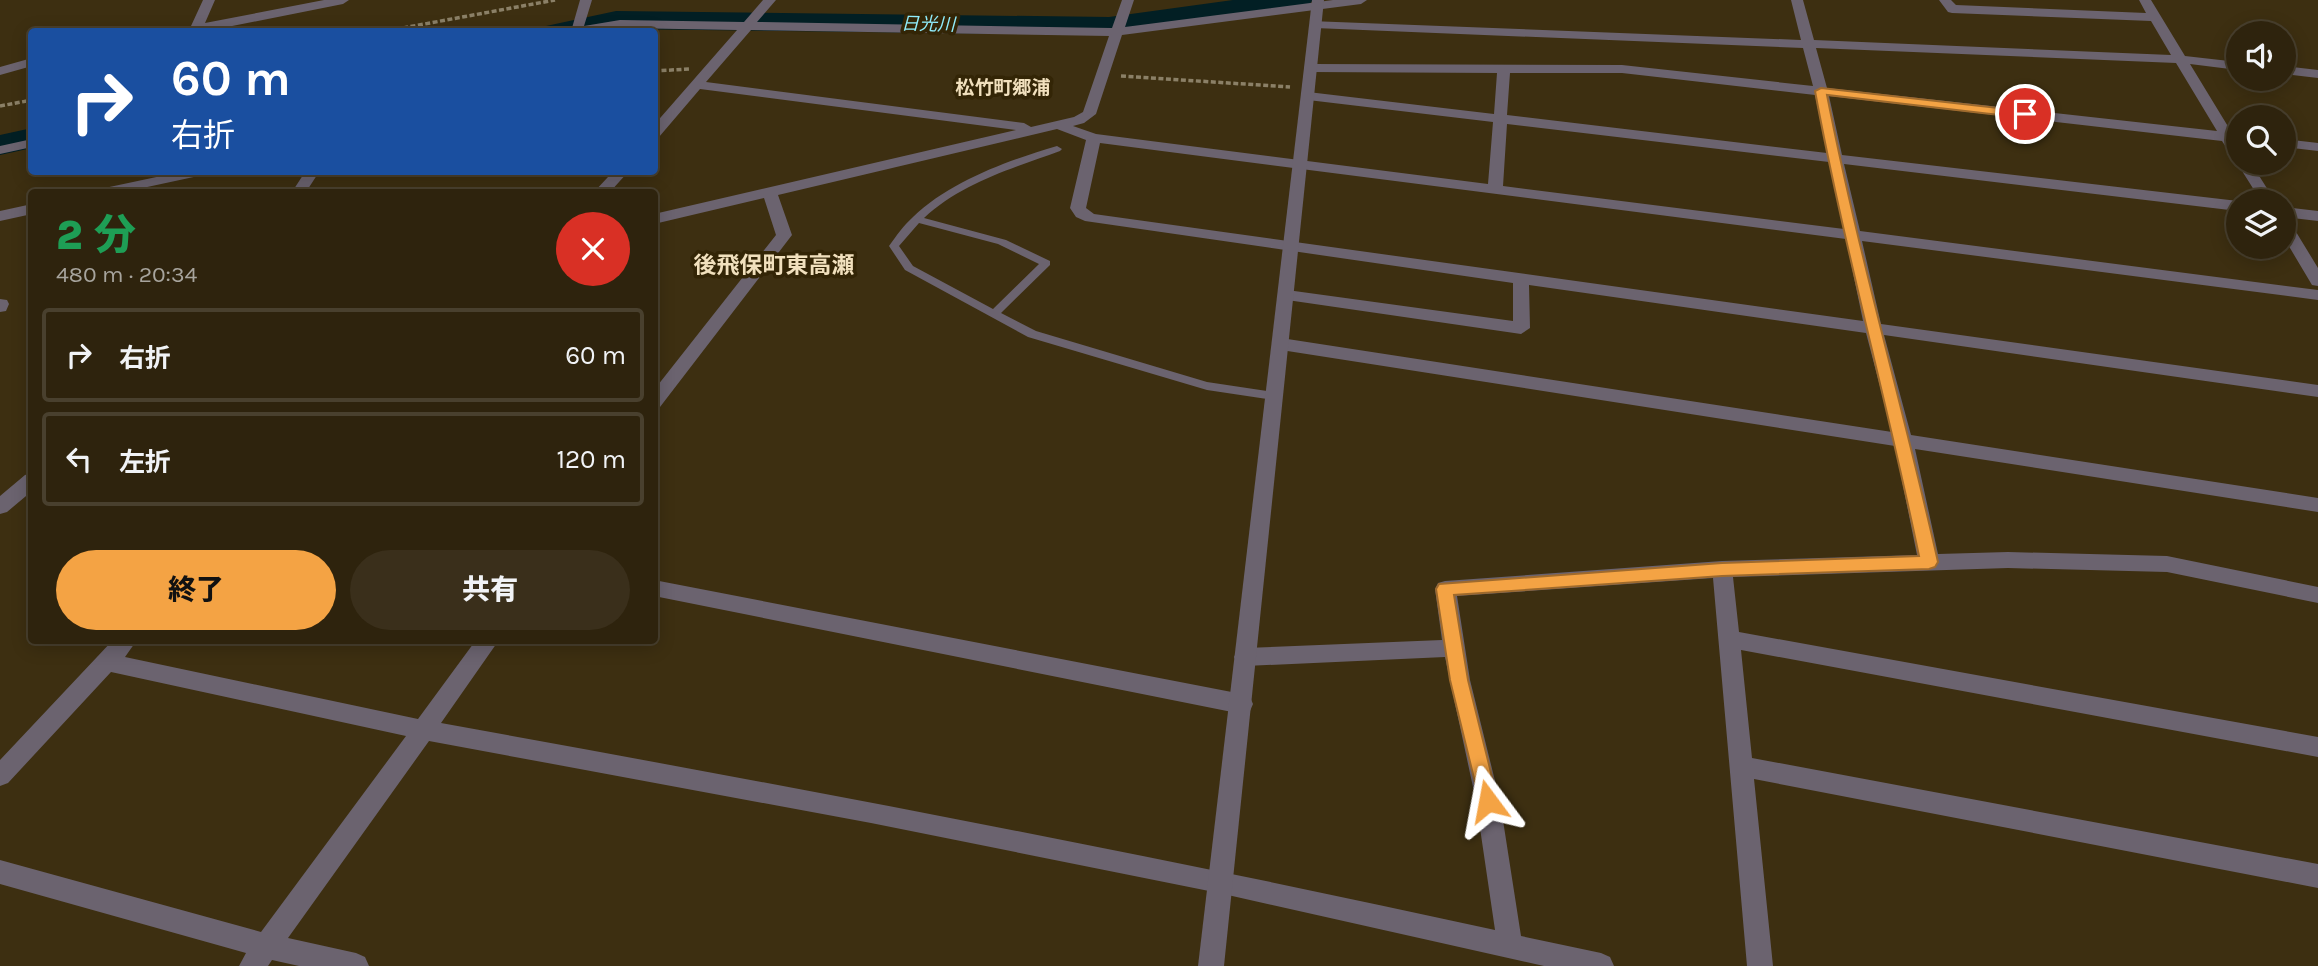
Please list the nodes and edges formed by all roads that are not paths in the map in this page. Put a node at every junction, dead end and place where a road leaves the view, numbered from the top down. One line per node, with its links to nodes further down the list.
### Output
1 (209, 0): 13 (street)
2 (342, 0): 14 (street)
3 (586, 0): 15 (street)
4 (770, 0): 12 (street)
5 (1128, 0): 17 (street)
6 (1361, 0): 10 (street)
7 (1797, 0): 18 (street)
8 (1945, 0): 11 (street)
9 (2146, 0): 11 (street)
10 (1317, 10): 17 (street); 18 (street); 22 (street)
11 (2156, 17): 19 (street)
12 (751, 23): 16 (street); 17 (street); 27 (street)
13 (196, 28)
14 (205, 28)
15 (577, 28)
16 (586, 28)
17 (1119, 28): 31 (street)
18 (1808, 44): 19 (street); 28 (street)
19 (2180, 60): 21 (street); 32 (street)
20 (28, 63): 24 (street)
21 (2226, 65)
22 (1311, 68): 23 (street); 29 (street)
23 (1504, 68): 28 (street); 30 (street)
24 (0, 71)
25 (2296, 72): 26 (street)
26 (2318, 74)
27 (698, 85): 33 (street); 34 (street)
28 (1821, 91): 35 (street); 42 (street)
29 (1308, 92): 30 (street); 43 (street)
30 (1500, 118): 42 (street); 46 (street)
31 (1058, 125): 33 (street); 36 (street)
32 (2226, 128)
33 (1037, 129): 49 (street)
34 (658, 130)
35 (2226, 136)
36 (1094, 138): 43 (street); 59 (street)
37 (28, 144): 40 (street)
38 (2296, 144): 39 (street)
39 (2318, 147)
40 (0, 149)
41 (1057, 149): 56 (lane)
42 (1833, 157): 50 (street); 57 (street)
43 (1301, 163): 46 (street); 59 (street)
44 (184, 175): 47 (street)
45 (617, 175): 48 (street)
46 (1495, 188): 57 (street)
47 (119, 189)
48 (605, 189)
49 (770, 192): 55 (street); 69 (street)
50 (2226, 205)
51 (28, 210): 53 (street)
52 (2296, 213): 54 (street)
53 (0, 216)
54 (2318, 216)
55 (658, 218)
56 (916, 219): 64 (lane); 64 (lane)
57 (1852, 234): 63 (street); 65 (street)
58 (2296, 245): 61 (street)
59 (1292, 247): 60 (street); 62 (street)
60 (1521, 279): 62 (street); 65 (street)
61 (2318, 281)
62 (1287, 295): 66 (street)
63 (2318, 295)
64 (994, 314): 68 (lane)
65 (1873, 328): 67 (street); 70 (street)
66 (1281, 344): 68 (street); 70 (street)
67 (2318, 391)
68 (1273, 396): 82 (street)
69 (658, 398)
70 (1904, 443): 72 (street); 74 (street)
71 (28, 483): 73 (street)
72 (2318, 505)
73 (0, 507)
74 (1929, 562): 75 (street); 77 (street)
75 (1722, 569): 78 (street); 81 (street)
76 (658, 589): 84 (street)
77 (2318, 596)
78 (1729, 639): 86 (street); 87 (street)
79 (123, 644): 83 (street)
80 (486, 644): 85 (street)
81 (1454, 648): 82 (street); 92 (street)
82 (1245, 657): 84 (street)
83 (107, 662): 85 (street); 88 (street)
84 (1242, 705): 91 (street)
85 (423, 730): 91 (street); 93 (street)
86 (2318, 747)
87 (1741, 766): 90 (street); 97 (street)
88 (0, 776)
89 (0, 872): 93 (street)
90 (2318, 876)
91 (1219, 881): 92 (street); 95 (street)
92 (1510, 946): 96 (street)
93 (260, 956): 94 (street)
94 (356, 966)
95 (1211, 966)
96 (1601, 966)
97 (1760, 966)

